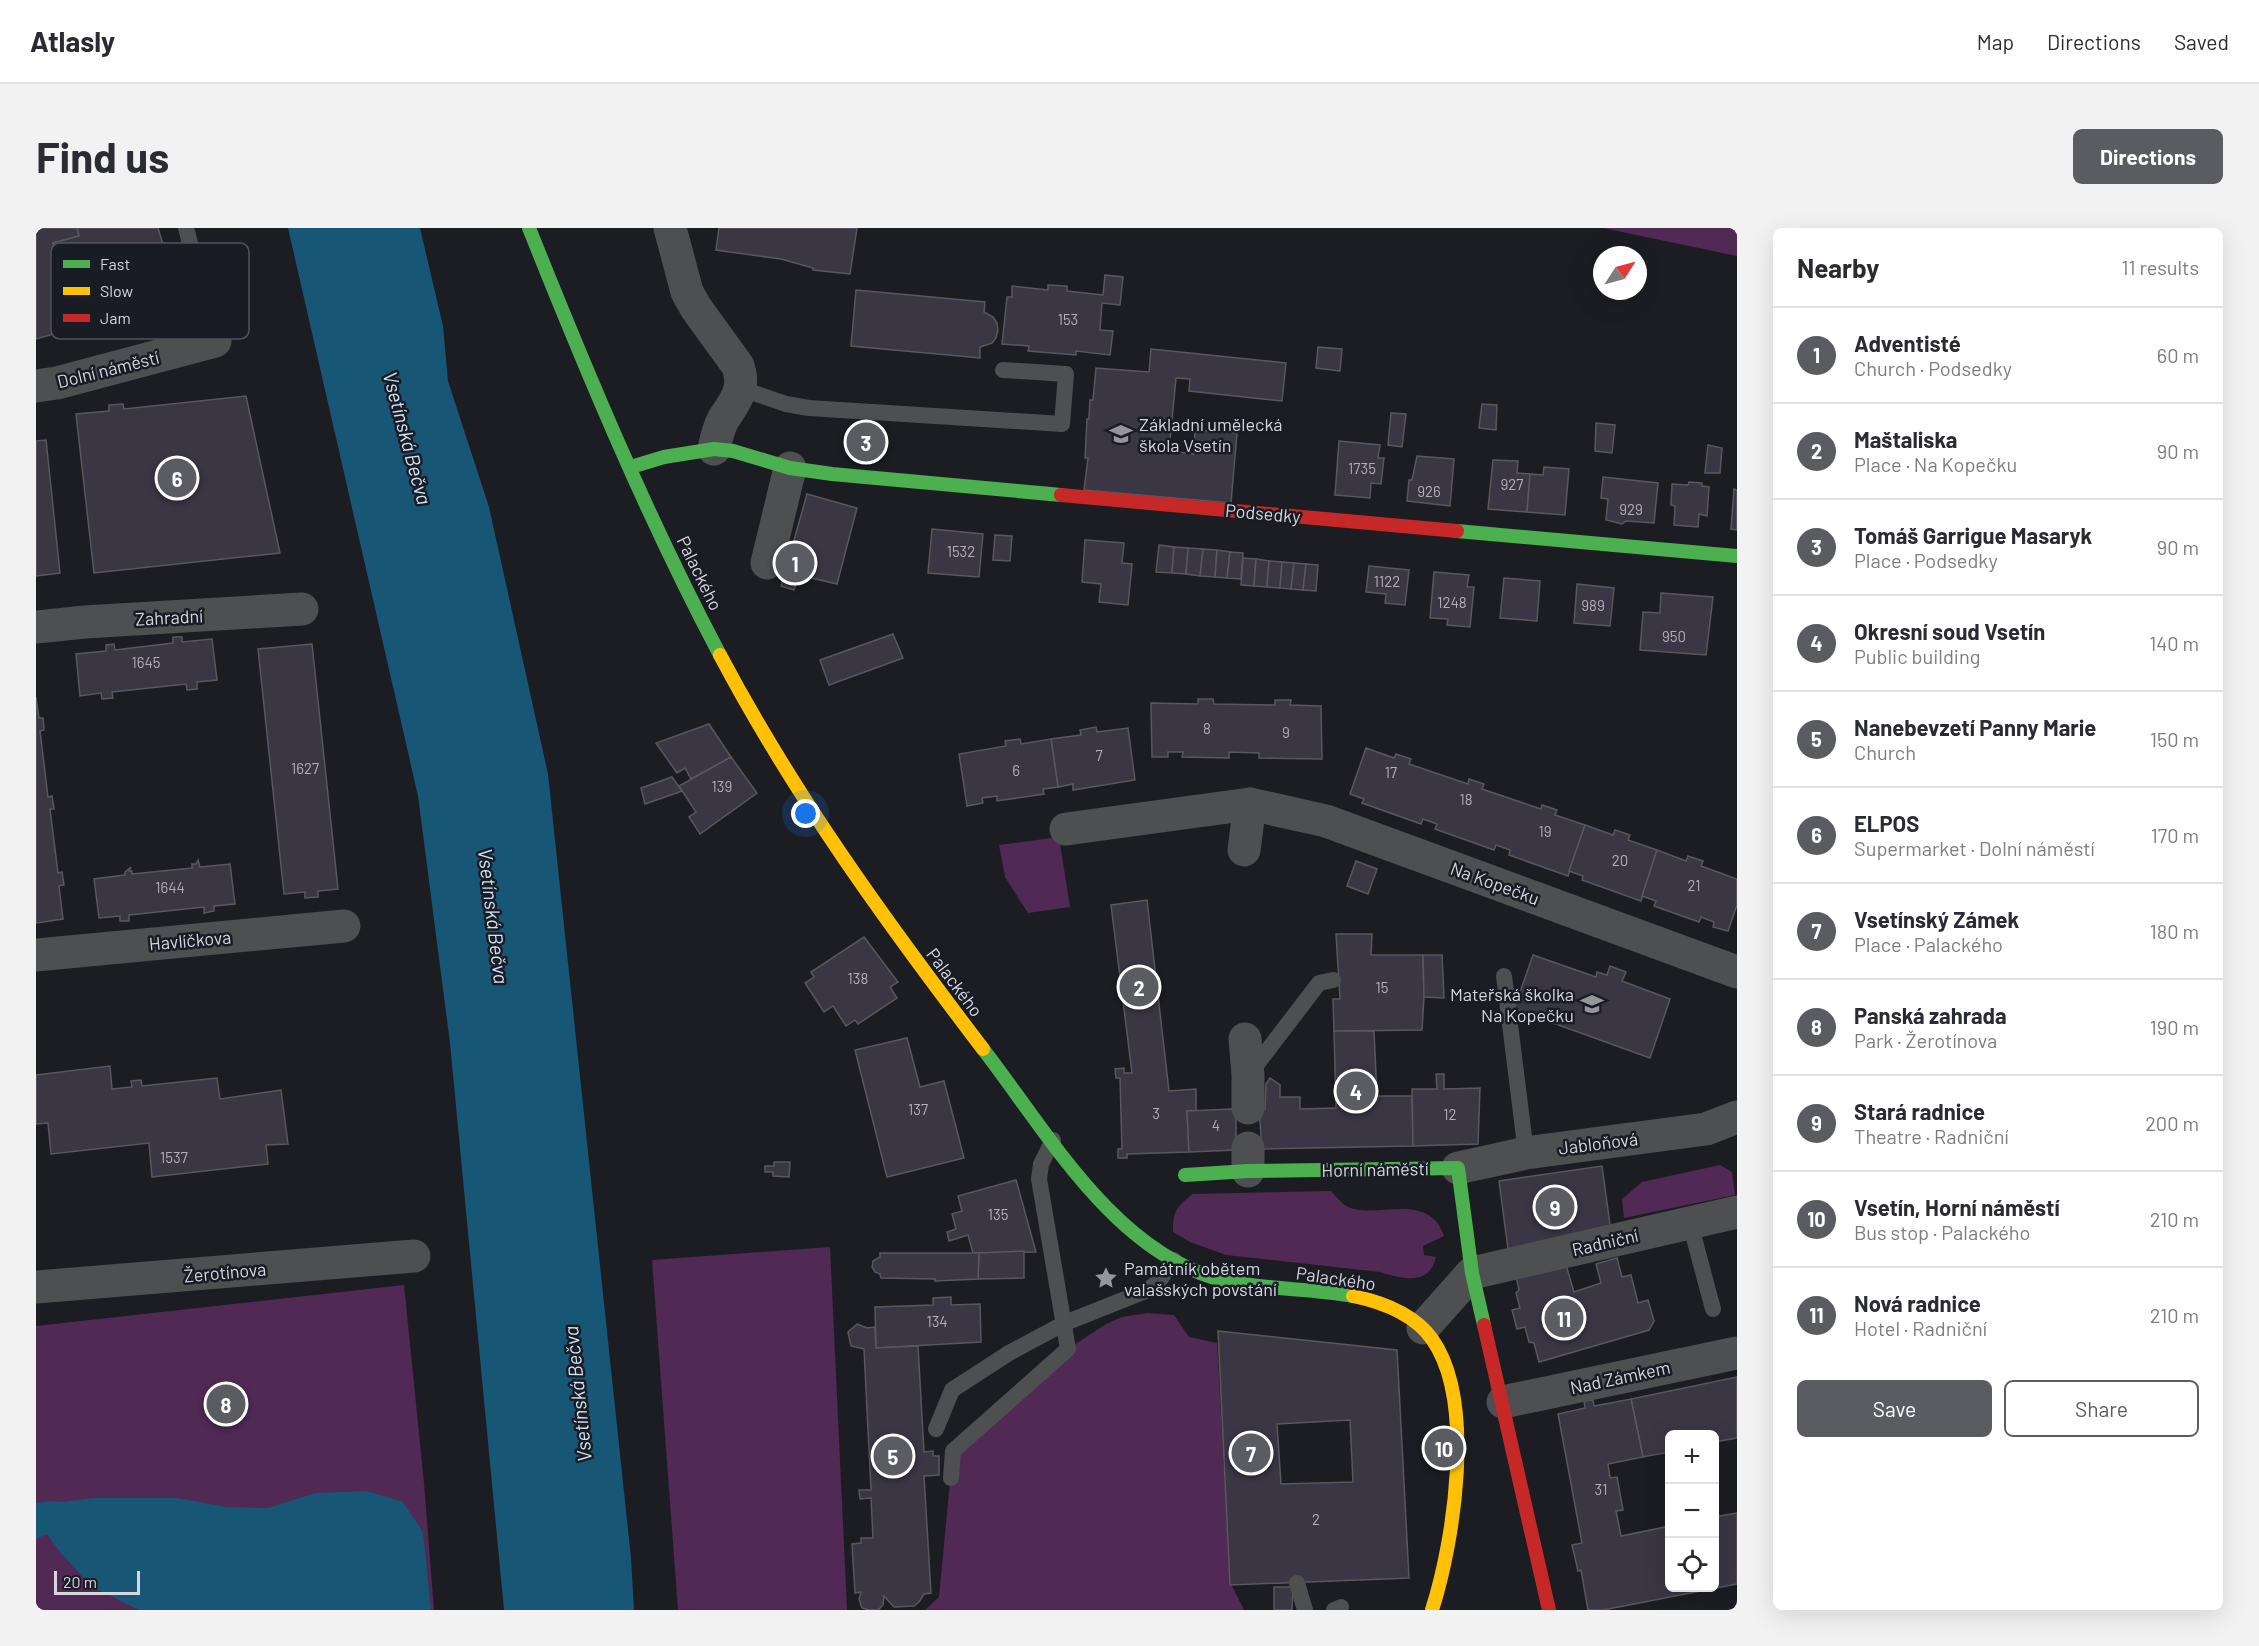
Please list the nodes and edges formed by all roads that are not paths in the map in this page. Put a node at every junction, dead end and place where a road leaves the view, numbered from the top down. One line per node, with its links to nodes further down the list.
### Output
1 (186, 228): 4 (lane)
2 (529, 228): 10 (street, Palackého)
3 (670, 228): 8 (street)
4 (190, 243)
5 (215, 341): 7 (street, Dolní náměstí)
6 (1003, 370): 8 (lane)
7 (36, 386)
8 (742, 389): 9 (street)
9 (714, 448): 10 (street, Podsedky); 11 (street, Podsedky)
10 (631, 467): 28 (street, Palackého)
11 (790, 468): 12 (street, Podsedky); 13 (street)
12 (1737, 556)
13 (768, 563)
14 (302, 609): 15 (street, Zahradní)
15 (36, 627)
16 (1250, 804): 17 (street, Na Kopečku); 18 (street); 21 (street, Na Kopečku)
17 (1066, 829)
18 (1244, 850)
19 (344, 926): 20 (street, Havlíčkova)
20 (36, 955)
21 (1737, 972)
22 (1504, 976): 29 (lane)
23 (1333, 980): 25 (lane)
24 (1245, 1039): 25 (street)
25 (1248, 1075): 26 (street)
26 (1248, 1108)
27 (1737, 1117): 29 (street, Jabloňová)
28 (1053, 1140): 35 (street, Palackého); 39 (lane)
29 (1526, 1153): 30 (street, Jabloňová)
30 (1458, 1168): 31 (street, Horní náměstí); 36 (street)
31 (1185, 1175)
32 (1737, 1212): 33 (street, Radniční)
33 (1690, 1223): 36 (street, Radniční); 38 (lane)
34 (414, 1257): 37 (street, Žerotínova)
35 (1174, 1260): 39 (lane); 40 (street, Palackého)
36 (1472, 1273): 40 (street); 42 (street)
37 (36, 1287)
38 (1713, 1309)
39 (1065, 1323): 43 (lane); 44 (lane)
40 (1423, 1328): 47 (street, Palackého)
41 (1737, 1353): 42 (street, Nad Zámkem)
42 (1503, 1402): 48 (street)
43 (936, 1429)
44 (951, 1478)
45 (1297, 1583): 46 (lane)
46 (1305, 1610)
47 (1432, 1610)
48 (1549, 1610)

